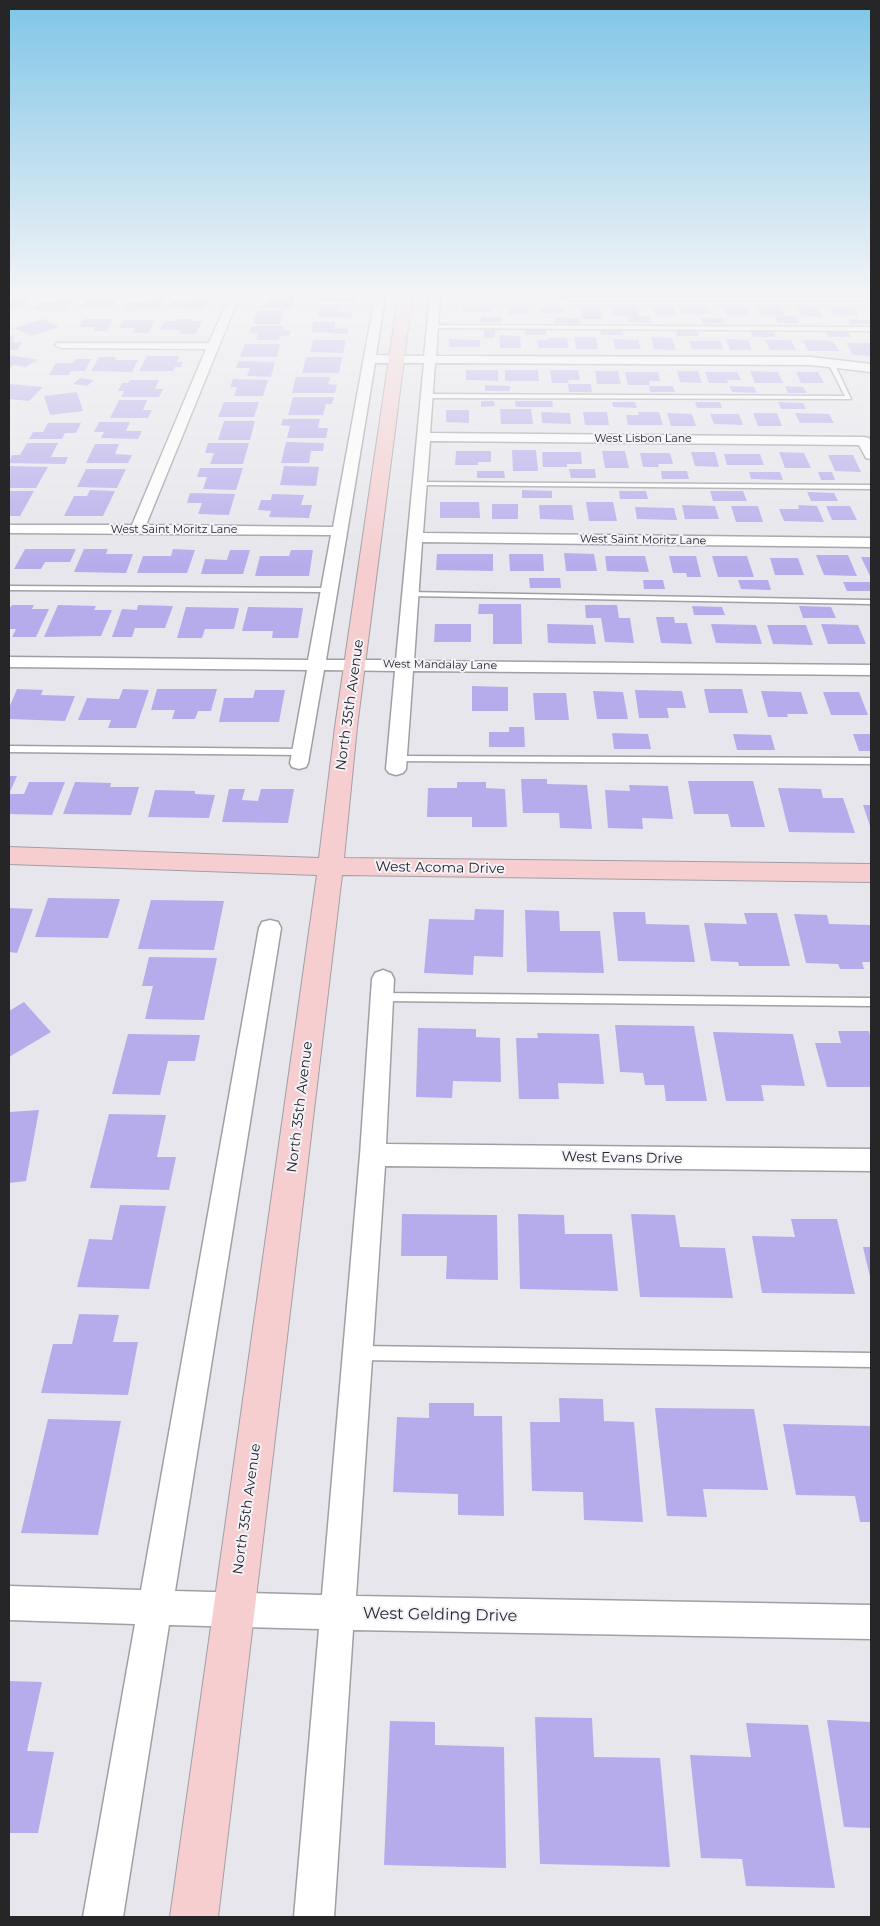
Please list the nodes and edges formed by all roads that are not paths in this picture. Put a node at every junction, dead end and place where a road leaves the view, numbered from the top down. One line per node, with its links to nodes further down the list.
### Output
1 (196, 387): 12 (street)
2 (363, 387): 13 (street)
3 (392, 387): 22 (main road, North 35th Avenue)
4 (428, 387): 6 (street)
5 (844, 387): 6 (lane)
6 (427, 396): 7 (street)
7 (423, 437): 8 (street, West Lisbon Lane); 9 (street)
8 (871, 455)
9 (419, 483): 10 (lane); 14 (street)
10 (871, 487)
11 (9, 529): 12 (street, West Saint Moritz Lane)
12 (137, 530): 13 (street, West Saint Moritz Lane)
13 (339, 531): 17 (street)
14 (415, 537): 15 (street, West Saint Moritz Lane); 18 (street)
15 (871, 543)
16 (9, 588): 17 (lane)
17 (330, 590): 21 (street)
18 (410, 594): 19 (lane); 23 (street)
19 (871, 602)
20 (9, 662): 21 (street, West Mandalay Lane)
21 (317, 664): 22 (street, West Mandalay Lane); 26 (street)
22 (355, 664): 23 (street, West Mandalay Lane); 30 (main road, North 35th Avenue)
23 (405, 665): 24 (street, West Mandalay Lane); 28 (street)
24 (871, 670)
25 (9, 749): 26 (lane)
26 (300, 757)
27 (871, 761): 28 (lane)
28 (396, 764)
29 (9, 855): 30 (main road, West Acoma Drive)
30 (330, 867): 31 (main road, West Acoma Drive); 41 (main road, North 35th Avenue)
31 (871, 873)
32 (270, 928): 40 (street)
33 (383, 988): 34 (lane); 35 (street)
34 (871, 1002)
35 (373, 1155): 36 (street, West Evans Drive); 37 (street)
36 (871, 1160)
37 (357, 1353): 38 (lane); 42 (street)
38 (871, 1360)
39 (9, 1603): 40 (street, West Gelding Drive)
40 (156, 1607): 41 (street, West Gelding Drive); 44 (street)
41 (234, 1609): 42 (street, West Gelding Drive); 45 (main road, North 35th Avenue)
42 (338, 1613): 43 (street, West Gelding Drive); 46 (street)
43 (871, 1622)
44 (103, 1917)
45 (194, 1917)
46 (314, 1917)

